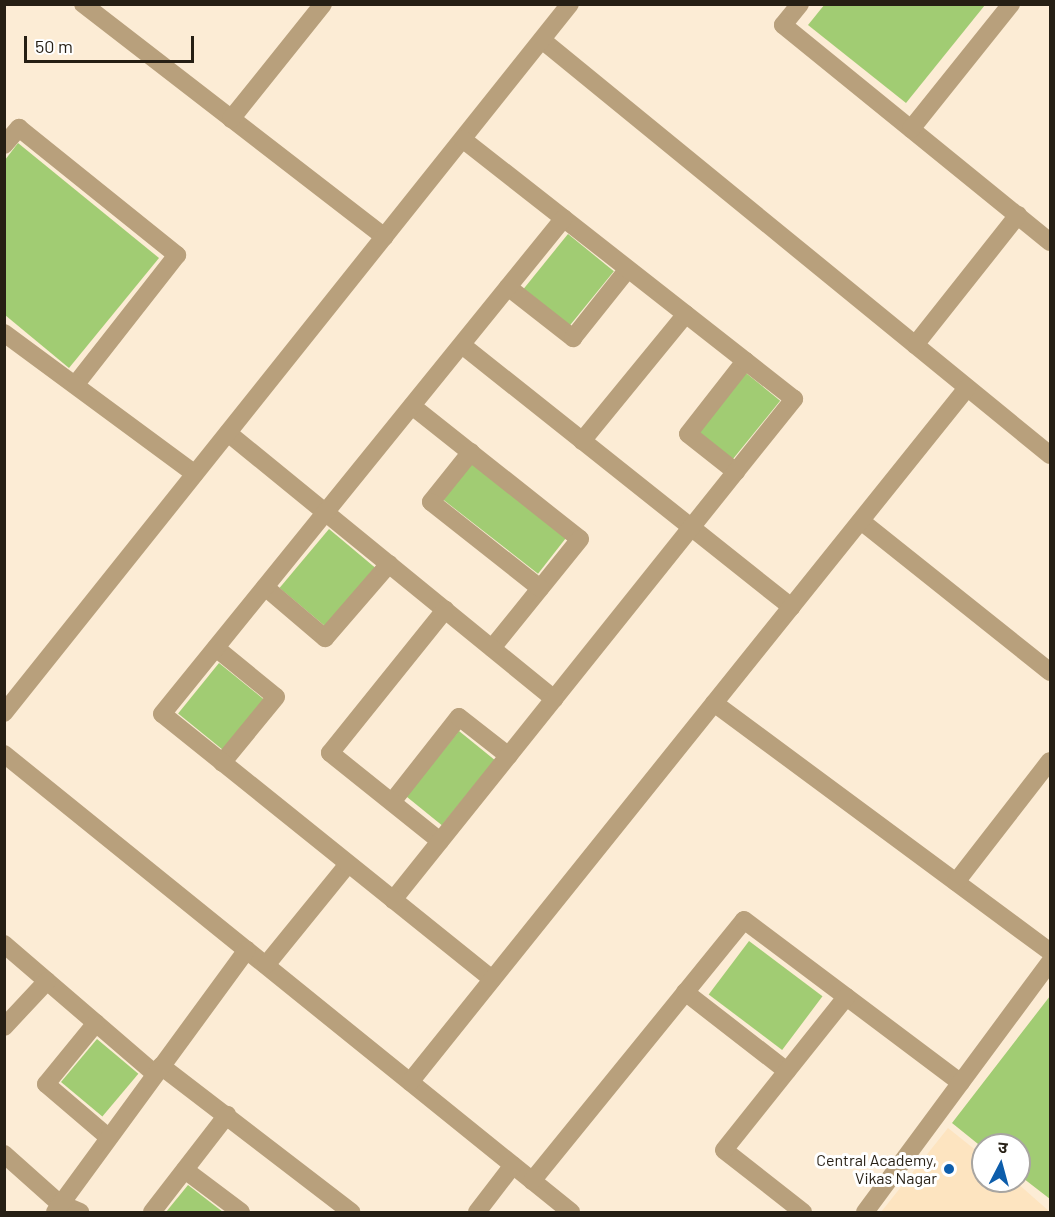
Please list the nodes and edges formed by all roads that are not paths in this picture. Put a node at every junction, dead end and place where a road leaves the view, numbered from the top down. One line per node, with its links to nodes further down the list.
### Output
1 (323, 4): 7 (street)
2 (570, 4): 6 (street)
3 (800, 4): 8 (street)
4 (1011, 4): 8 (street)
5 (87, 6): 7 (street)
6 (542, 40): 9 (street); 20 (street)
7 (231, 119): 13 (street)
8 (911, 129): 11 (street)
9 (463, 139): 12 (street); 13 (street)
10 (4, 145): 22 (street)
11 (1018, 215): 14 (street); 20 (street)
12 (564, 218): 15 (street); 16 (street)
13 (384, 237): 25 (street)
14 (1050, 242)
15 (628, 269): 16 (street); 17 (street)
16 (508, 287): 19 (street)
17 (686, 314): 21 (street); 26 (street)
18 (4, 333): 22 (street)
19 (462, 345): 24 (street); 26 (street)
20 (915, 345): 23 (street)
21 (745, 361): 29 (street); 29 (street)
22 (75, 385): 30 (street)
23 (968, 388): 28 (street); 32 (street)
24 (412, 406): 27 (street); 31 (street)
25 (228, 433): 30 (street); 31 (street)
26 (582, 441): 33 (street)
27 (471, 452): 36 (street); 36 (street)
28 (1050, 456)
29 (736, 472): 33 (street)
30 (195, 474): 44 (street)
31 (326, 513): 34 (street); 35 (street)
32 (861, 521): 37 (street); 41 (street)
33 (692, 527): 37 (street); 42 (street)
34 (389, 564): 35 (street); 38 (street)
35 (265, 587): 39 (street)
36 (540, 588): 40 (street)
37 (791, 607): 43 (street)
38 (445, 610): 40 (street); 49 (street)
39 (216, 648): 48 (street); 48 (street)
40 (492, 648): 42 (street)
41 (1050, 672)
42 (554, 699): 46 (street)
43 (714, 703): 52 (street); 59 (street)
44 (4, 713)
45 (4, 754): 55 (street)
46 (509, 756): 49 (street); 50 (street)
47 (1050, 761): 52 (street)
48 (222, 763): 51 (street)
49 (392, 802): 50 (street)
50 (440, 841): 53 (street)
51 (348, 864): 53 (street); 58 (street)
52 (956, 882): 56 (street)
53 (393, 900): 59 (street)
54 (4, 944): 60 (street)
55 (247, 950): 58 (street); 65 (street)
56 (1050, 952)
57 (1050, 962): 68 (street)
58 (266, 965): 67 (street)
59 (492, 979): 67 (street)
60 (47, 981): 63 (street); 64 (street)
61 (686, 992): 62 (street); 66 (street); 74 (street)
62 (846, 997): 66 (street); 68 (street)
63 (96, 1023): 65 (street); 70 (street)
64 (4, 1027)
65 (158, 1070): 69 (street); 70 (street)
66 (787, 1071): 82 (street)
67 (410, 1082): 72 (street)
68 (961, 1083): 83 (street)
69 (227, 1115): 73 (street); 79 (street)
70 (108, 1137): 75 (street)
71 (4, 1154): 75 (street)
72 (513, 1165): 74 (street); 80 (street)
73 (185, 1170): 77 (street); 78 (street)
74 (532, 1181): 81 (street)
75 (57, 1208): 76 (street)
76 (80, 1212)
77 (152, 1212)
78 (241, 1212)
79 (351, 1212)
80 (477, 1212)
81 (571, 1212)
82 (803, 1212)
83 (865, 1212)

